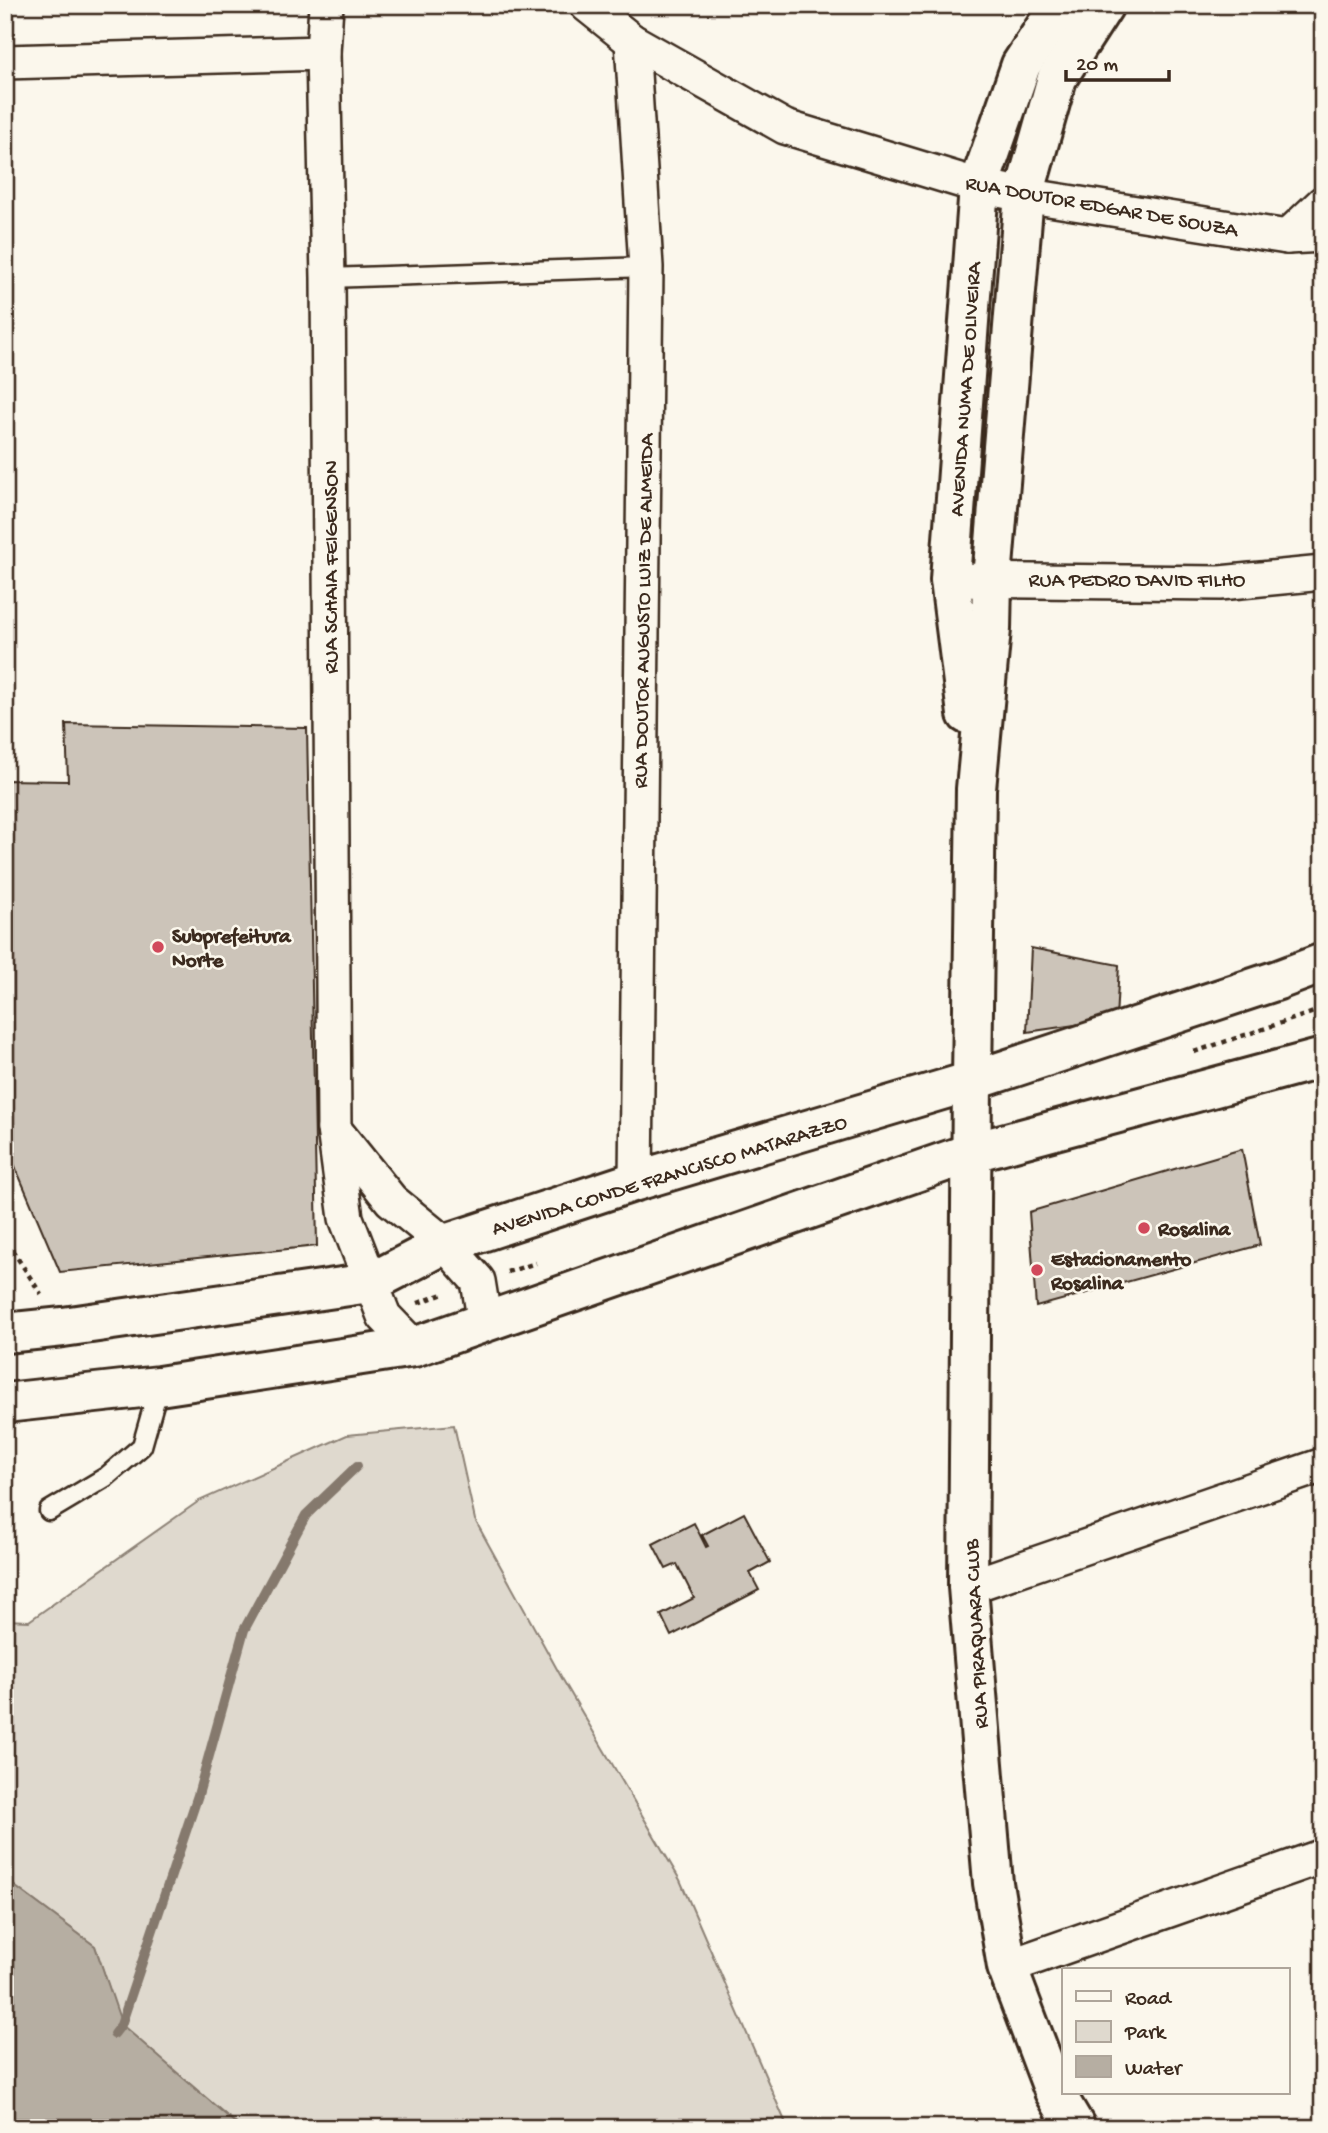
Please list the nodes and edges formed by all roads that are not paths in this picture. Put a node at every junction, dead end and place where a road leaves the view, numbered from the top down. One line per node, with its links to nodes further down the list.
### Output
1 (326, 5): 6 (street, RUA SCHAIA FEIGENSON)
2 (587, 5): 5 (street, RUA DOUTOR EDGAR DE SOUZA)
3 (1059, 5): 8 (main road, AVENIDA NUMA DE OLIVEIRA)
4 (1104, 5): 9 (main road, AVENIDA NUMA DE OLIVEIRA)
5 (632, 41): 8 (street, RUA DOUTOR EDGAR DE SOUZA); 13 (street, RUA DOUTOR AUGUSTO LUIZ DE ALMEIDA)
6 (323, 53): 7 (street); 14 (street, RUA SCHAIA FEIGENSON)
7 (5, 62)
8 (979, 186): 9 (street, RUA DOUTOR EDGAR DE SOUZA); 17 (main road, AVENIDA NUMA DE OLIVEIRA)
9 (1024, 195): 12 (street, RUA DOUTOR EDGAR DE SOUZA); 16 (main road, AVENIDA NUMA DE OLIVEIRA)
10 (1323, 203): 12 (street)
11 (1323, 235): 12 (street, RUA DOUTOR EDGAR DE SOUZA)
12 (1287, 237)
13 (646, 267): 14 (lane); 24 (street, RUA DOUTOR AUGUSTO LUIZ DE ALMEIDA)
14 (328, 278): 22 (street, RUA SCHAIA FEIGENSON)
15 (1323, 573): 16 (street, RUA PEDRO DAVID FILHO)
16 (992, 579): 17 (street, RUA PEDRO DAVID FILHO); 18 (main road, AVENIDA NUMA DE OLIVEIRA)
17 (950, 580): 18 (main road, AVENIDA NUMA DE OLIVEIRA)
18 (976, 789): 21 (main road, AVENIDA NUMA DE OLIVEIRA)
19 (1323, 963): 21 (main road, AVENIDA CONDE FRANCISCO MATARAZZO)
20 (1323, 1058): 23 (main road)
21 (972, 1081): 23 (main road, RUA PIRAQUARA CLUB); 24 (main road, AVENIDA CONDE FRANCISCO MATARAZZO)
22 (334, 1129): 25 (street); 26 (street, RUA SCHAIA FEIGENSON)
23 (973, 1152): 27 (main road); 34 (main road, RUA PIRAQUARA CLUB)
24 (636, 1181): 25 (main road, AVENIDA CONDE FRANCISCO MATARAZZO)
25 (445, 1244): 26 (main road, AVENIDA CONDE FRANCISCO MATARAZZO); 27 (street)
26 (370, 1283): 28 (main road, AVENIDA CONDE FRANCISCO MATARAZZO); 29 (street, RUA SCHAIA FEIGENSON)
27 (485, 1324): 29 (main road)
28 (5, 1334)
29 (414, 1348): 30 (main road)
30 (159, 1386): 31 (main road); 33 (lane)
31 (5, 1403)
32 (1323, 1465): 34 (street)
33 (49, 1511)
34 (968, 1587): 36 (main road, RUA PIRAQUARA CLUB)
35 (1323, 1856): 36 (street)
36 (1007, 1967): 37 (main road, RUA PIRAQUARA CLUB)
37 (1076, 2128)

